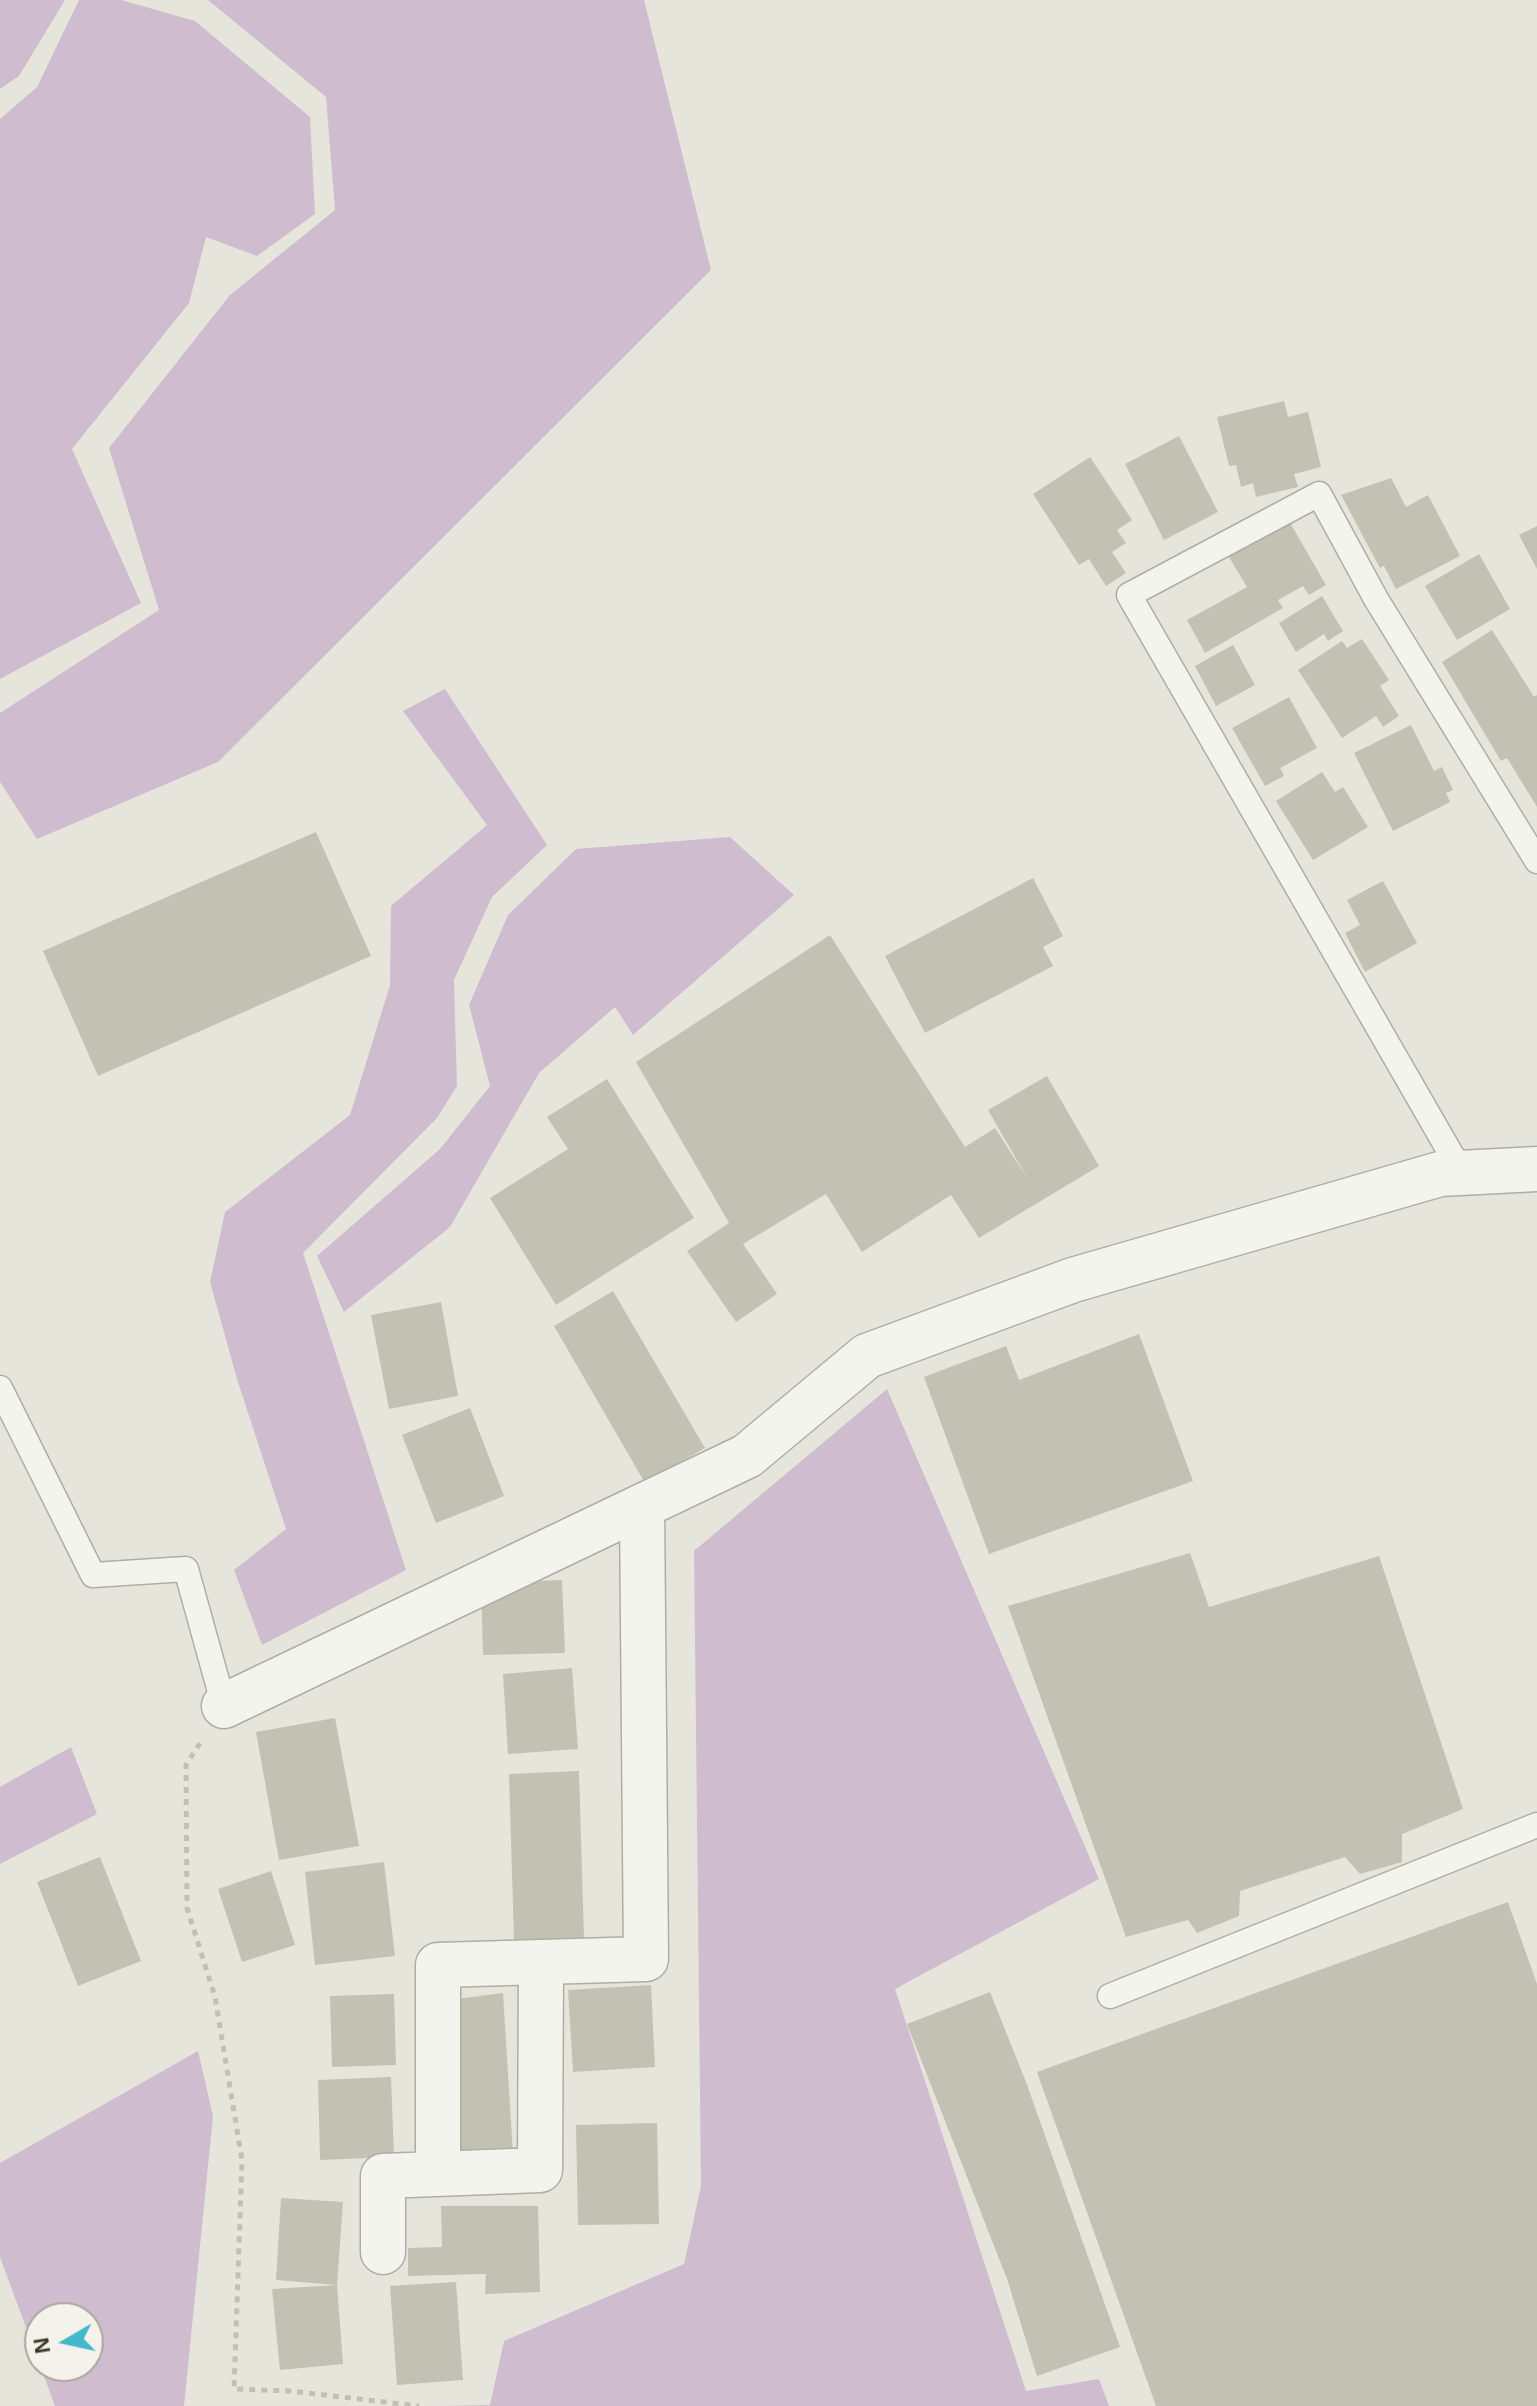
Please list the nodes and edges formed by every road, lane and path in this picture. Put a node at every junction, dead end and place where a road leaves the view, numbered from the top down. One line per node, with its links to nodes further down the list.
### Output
1 (1537, 861): 3 (lane)
2 (1537, 1169): 3 (street)
3 (1462, 1173): 5 (street)
4 (0, 1388): 6 (lane)
5 (642, 1508): 6 (street); 8 (street)
6 (224, 1706): 12 (path)
7 (1537, 1825): 9 (lane)
8 (541, 1962): 10 (street); 10 (street)
9 (1110, 1996)
10 (438, 2174): 11 (street)
11 (383, 2252)
12 (419, 2406)

